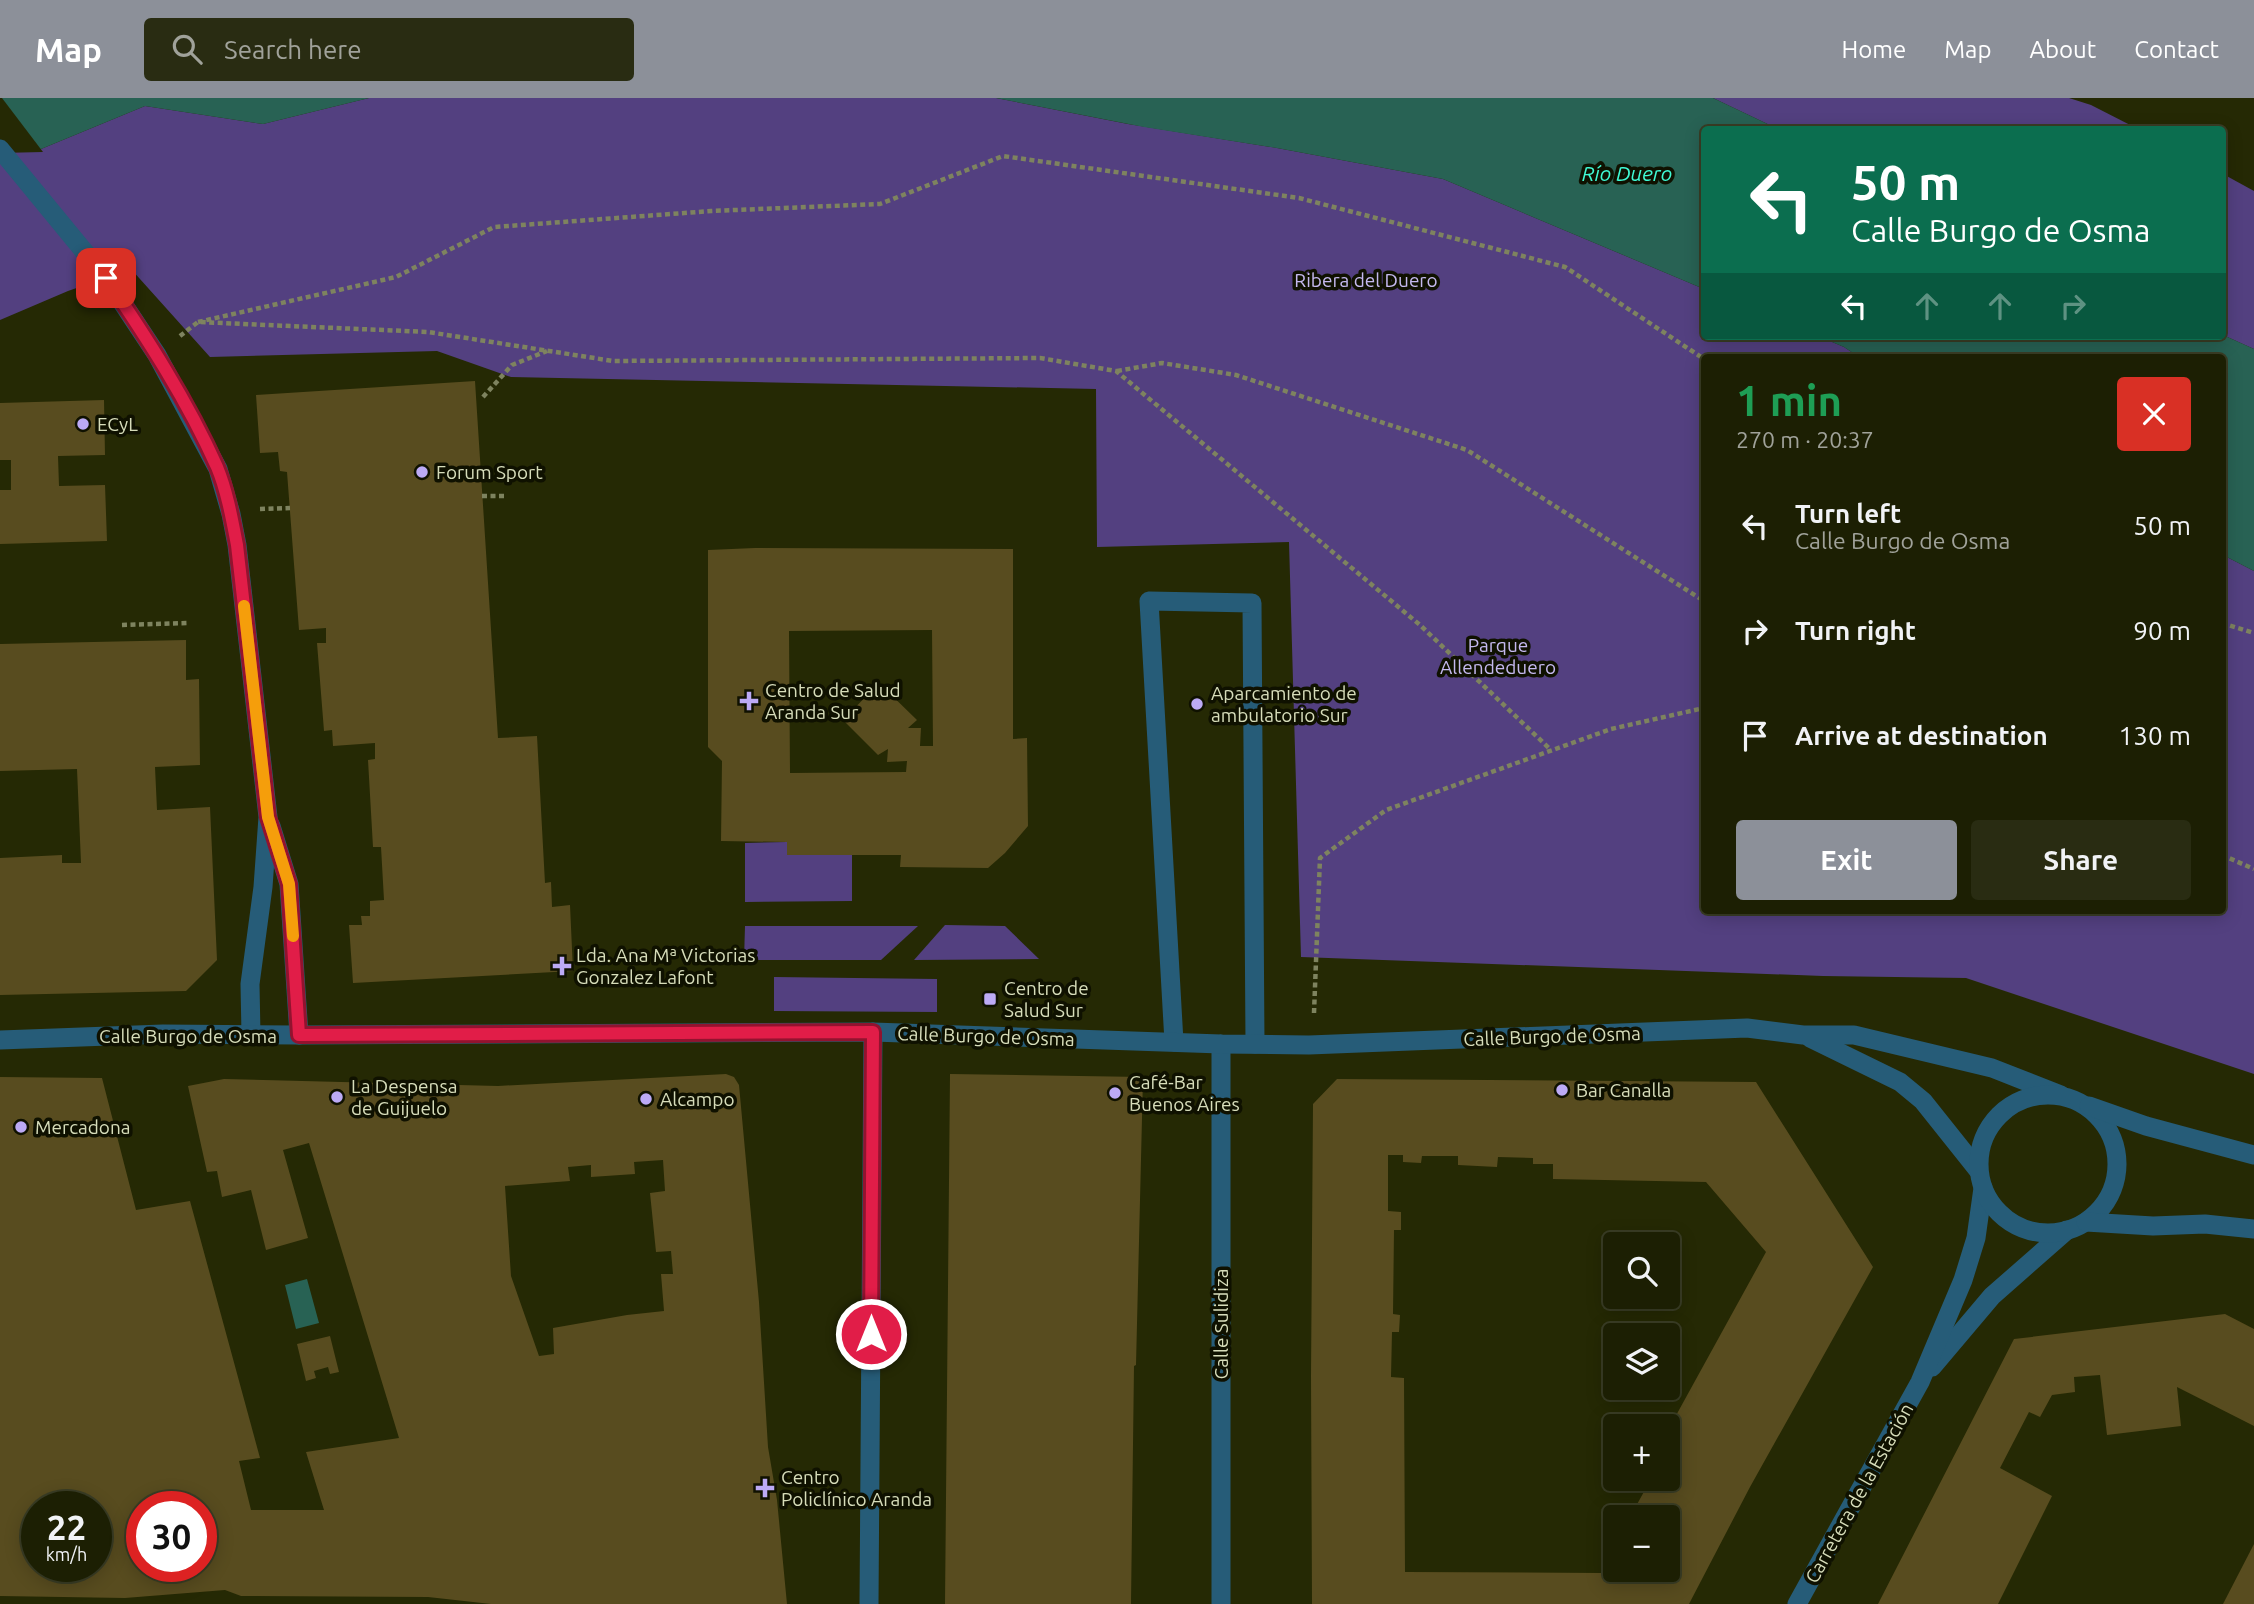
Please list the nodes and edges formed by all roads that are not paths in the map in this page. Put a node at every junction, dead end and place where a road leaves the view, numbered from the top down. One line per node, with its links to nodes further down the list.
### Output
1 (0, 149): 2 (street)
2 (268, 817): 4 (street); 5 (street)
3 (873, 1032): 5 (street, Calle Burgo de Osma); 8 (street, Calle Burgo de Osma); 19 (street)
4 (251, 1035): 5 (street, Calle Burgo de Osma); 7 (street, Calle Burgo de Osma)
5 (299, 1035)
6 (1803, 1035): 10 (street, Calle Burgo de Osma); 11 (street, Calle Burgo de Osma); 14 (street, Calle Burgo de Osma)
7 (0, 1040)
8 (1174, 1042): 9 (street, Calle Burgo de Osma); 10 (street)
9 (1221, 1044): 10 (street, Calle Burgo de Osma); 20 (street, Calle Sulidiza)
10 (1255, 1044)
11 (2061, 1095): 12 (street); 14 (street)
12 (2081, 1103): 13 (street); 15 (street)
13 (2254, 1155)
14 (1980, 1179): 17 (street); 18 (street, Carretera de la Estación)
15 (2086, 1222): 16 (street); 17 (street)
16 (2254, 1229)
17 (2067, 1230): 18 (street, Carretera de la Estación)
18 (1920, 1382): 21 (street, Carretera de la Estación)
19 (869, 1604)
20 (1221, 1604)
21 (1797, 1604)

